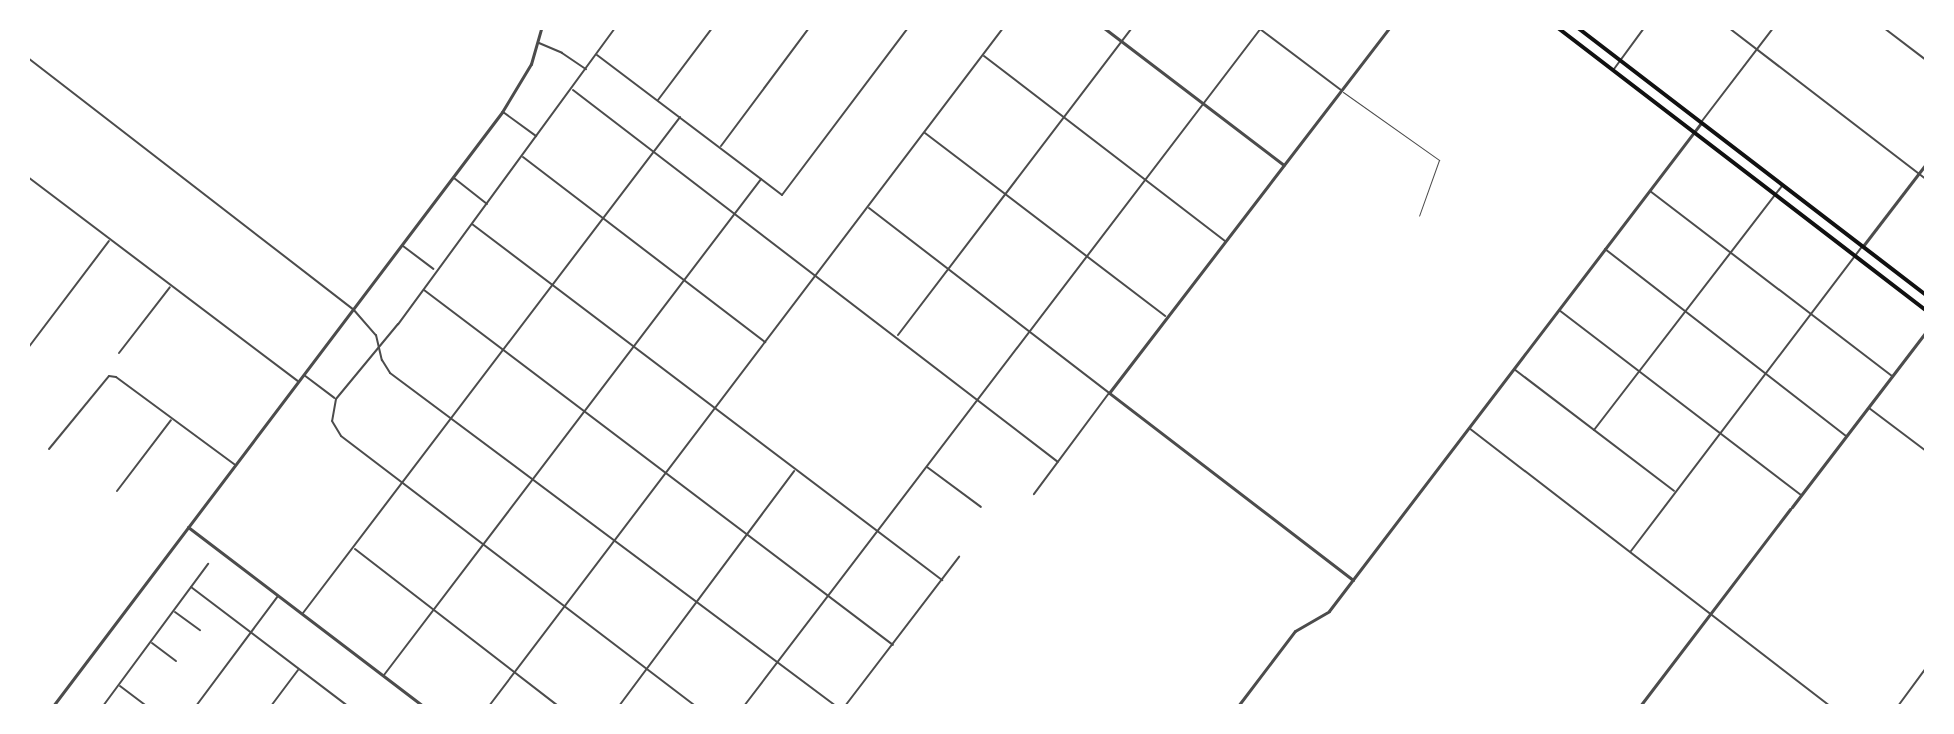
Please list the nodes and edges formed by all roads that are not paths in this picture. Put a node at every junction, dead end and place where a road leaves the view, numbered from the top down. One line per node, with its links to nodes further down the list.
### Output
1 (541, 28): 18 (street)
2 (615, 28): 20 (street)
3 (712, 28): 29 (street)
4 (809, 28): 38 (street)
5 (908, 28): 46 (street)
6 (1003, 28): 21 (street)
7 (1104, 28): 17 (street)
8 (1132, 28): 17 (street)
9 (1260, 28): 28 (street); 30 (street)
10 (1389, 28): 28 (street)
11 (1558, 28): 26 (highway)
12 (1578, 28): 23 (highway)
13 (1644, 28): 23 (street)
14 (1729, 28): 19 (street)
15 (1773, 28): 19 (street)
16 (1884, 28): 24 (street)
17 (1122, 42): 30 (street); 33 (street)
18 (539, 43): 25 (street); 31 (street)
19 (1756, 49): 34 (street); 43 (street)
20 (596, 54): 25 (street); 29 (street)
21 (983, 55): 33 (street); 36 (street)
22 (28, 58): 75 (street)
23 (1620, 60): 26 (street); 34 (highway)
24 (1926, 60)
25 (586, 69): 27 (street)
26 (1613, 69): 35 (highway)
27 (572, 90): 37 (street); 39 (street)
28 (1341, 90): 42 (street); 56 (lane)
29 (658, 100): 32 (street)
30 (1202, 103): 42 (street); 48 (street)
31 (502, 112): 37 (street); 45 (street)
32 (680, 117): 38 (street); 39 (street)
33 (1063, 119): 48 (street); 52 (street)
34 (1702, 121): 35 (street); 49 (highway)
35 (1695, 131): 50 (street); 51 (highway)
36 (924, 132): 52 (street); 54 (street)
37 (536, 136): 40 (street)
38 (720, 147): 46 (street)
39 (653, 152): 55 (street); 57 (street)
40 (522, 156): 53 (street); 57 (street)
41 (1926, 164): 43 (street)
42 (1284, 165): 60 (street)
43 (1918, 174): 47 (street); 62 (street)
44 (28, 177): 59 (street)
45 (453, 177): 53 (street); 61 (street)
46 (761, 179): 55 (street)
47 (1926, 179)
48 (1144, 180): 60 (street); 65 (street)
49 (1783, 184): 51 (street); 62 (highway)
50 (1649, 190): 63 (street); 64 (street)
51 (1776, 193): 64 (street); 66 (highway)
52 (1005, 194): 65 (street); 67 (street)
53 (487, 204): 58 (street)
54 (868, 207): 67 (street); 69 (street)
55 (734, 215): 69 (street); 70 (street)
56 (1419, 216)
57 (603, 218): 70 (street); 71 (street)
58 (471, 223): 68 (street); 71 (street)
59 (110, 240): 72 (street); 87 (street)
60 (1226, 242): 80 (street)
61 (402, 246): 68 (street); 75 (street)
62 (1863, 246): 66 (street); 74 (highway)
63 (1604, 248): 76 (street); 78 (street)
64 (1731, 252): 78 (street); 79 (street)
65 (1087, 256): 80 (street); 81 (street)
66 (1856, 256): 77 (highway); 79 (street)
67 (948, 269): 81 (street); 83 (street)
68 (435, 271): 73 (street)
69 (815, 276): 83 (street); 84 (street)
70 (684, 280): 84 (street); 86 (street)
71 (553, 284): 86 (street); 88 (street)
72 (170, 286): 89 (street); 95 (street)
73 (423, 290): 85 (street); 88 (street)
74 (1926, 295)
75 (353, 309): 85 (street); 93 (street)
76 (1558, 309): 90 (street); 91 (street)
77 (1926, 310)
78 (1685, 311): 91 (street); 92 (street)
79 (1812, 314): 92 (street); 94 (street)
80 (1167, 318): 96 (street)
81 (1029, 331): 96 (street); 98 (street)
82 (1926, 332): 94 (street)
83 (896, 337): 98 (street)
84 (765, 342): 100 (street)
85 (379, 345): 97 (street); 102 (street)
86 (633, 345): 100 (street); 101 (street)
87 (28, 348)
88 (503, 350): 101 (street); 102 (street)
89 (119, 353)
90 (1513, 368): 104 (street); 105 (street)
91 (1639, 371): 105 (street); 106 (street)
92 (1765, 374): 106 (street); 107 (street)
93 (303, 375): 95 (street); 97 (street)
94 (1892, 376): 99 (street)
95 (298, 382): 111 (street)
96 (1109, 393): 110 (street); 132 (street)
97 (336, 399): 116 (street)
98 (977, 400): 110 (street); 112 (street)
99 (1868, 407): 107 (street); 109 (street)
100 (715, 408): 113 (street); 114 (street)
101 (583, 411): 114 (street); 115 (street)
102 (452, 418): 115 (street); 116 (street)
103 (171, 419): 108 (street); 111 (street); 117 (street)
104 (1468, 428): 128 (street); 132 (street)
105 (1594, 430): 118 (street)
106 (1721, 434): 118 (street); 120 (street)
107 (1846, 436): 120 (street)
108 (49, 449)
109 (1926, 451)
110 (1058, 462): 119 (street)
111 (235, 464): 122 (street)
112 (926, 466): 121 (street); 123 (street)
113 (795, 470): 123 (street); 124 (street)
114 (665, 474): 124 (street); 125 (street)
115 (534, 478): 125 (street); 126 (street)
116 (403, 483): 126 (street); 127 (street)
117 (117, 491)
118 (1676, 493): 128 (street)
119 (1034, 494)
120 (1801, 495): 141 (street)
121 (981, 507)
122 (188, 527): 134 (street); 154 (street)
123 (876, 531): 131 (street); 135 (street)
124 (745, 535): 135 (street); 136 (street)
125 (616, 540): 136 (street); 137 (street)
126 (484, 545): 137 (street); 138 (street)
127 (354, 548): 138 (street); 140 (street)
128 (1630, 552): 141 (street)
129 (959, 557): 131 (street)
130 (208, 564): 133 (street)
131 (942, 580): 145 (street)
132 (1353, 580): 168 (street)
133 (191, 587): 139 (street); 143 (street)
134 (278, 595): 140 (street); 143 (street)
135 (827, 595): 145 (street); 147 (street)
136 (697, 600): 147 (street); 148 (street)
137 (565, 607): 148 (street); 151 (street)
138 (434, 610): 151 (street); 152 (street)
139 (174, 611): 142 (street); 144 (street)
140 (303, 614): 152 (street)
141 (1711, 614): 169 (street); 170 (street)
142 (200, 630)
143 (251, 633): 150 (street); 157 (street)
144 (151, 642): 146 (street); 153 (street)
145 (893, 645): 167 (street)
146 (176, 661)
147 (776, 662): 165 (street); 166 (street)
148 (646, 668): 163 (street); 164 (street)
149 (1926, 668): 171 (street)
150 (299, 669): 158 (street); 159 (street)
151 (514, 672): 161 (street); 162 (street)
152 (384, 676): 160 (street)
153 (119, 685): 155 (street); 156 (street)
154 (53, 706)
155 (103, 706)
156 (147, 706)
157 (196, 706)
158 (271, 706)
159 (348, 706)
160 (423, 706)
161 (489, 706)
162 (558, 706)
163 (619, 706)
164 (696, 706)
165 (744, 706)
166 (836, 706)
167 (845, 706)
168 (1238, 706)
169 (1640, 706)
170 (1830, 706)
171 (1898, 706)

